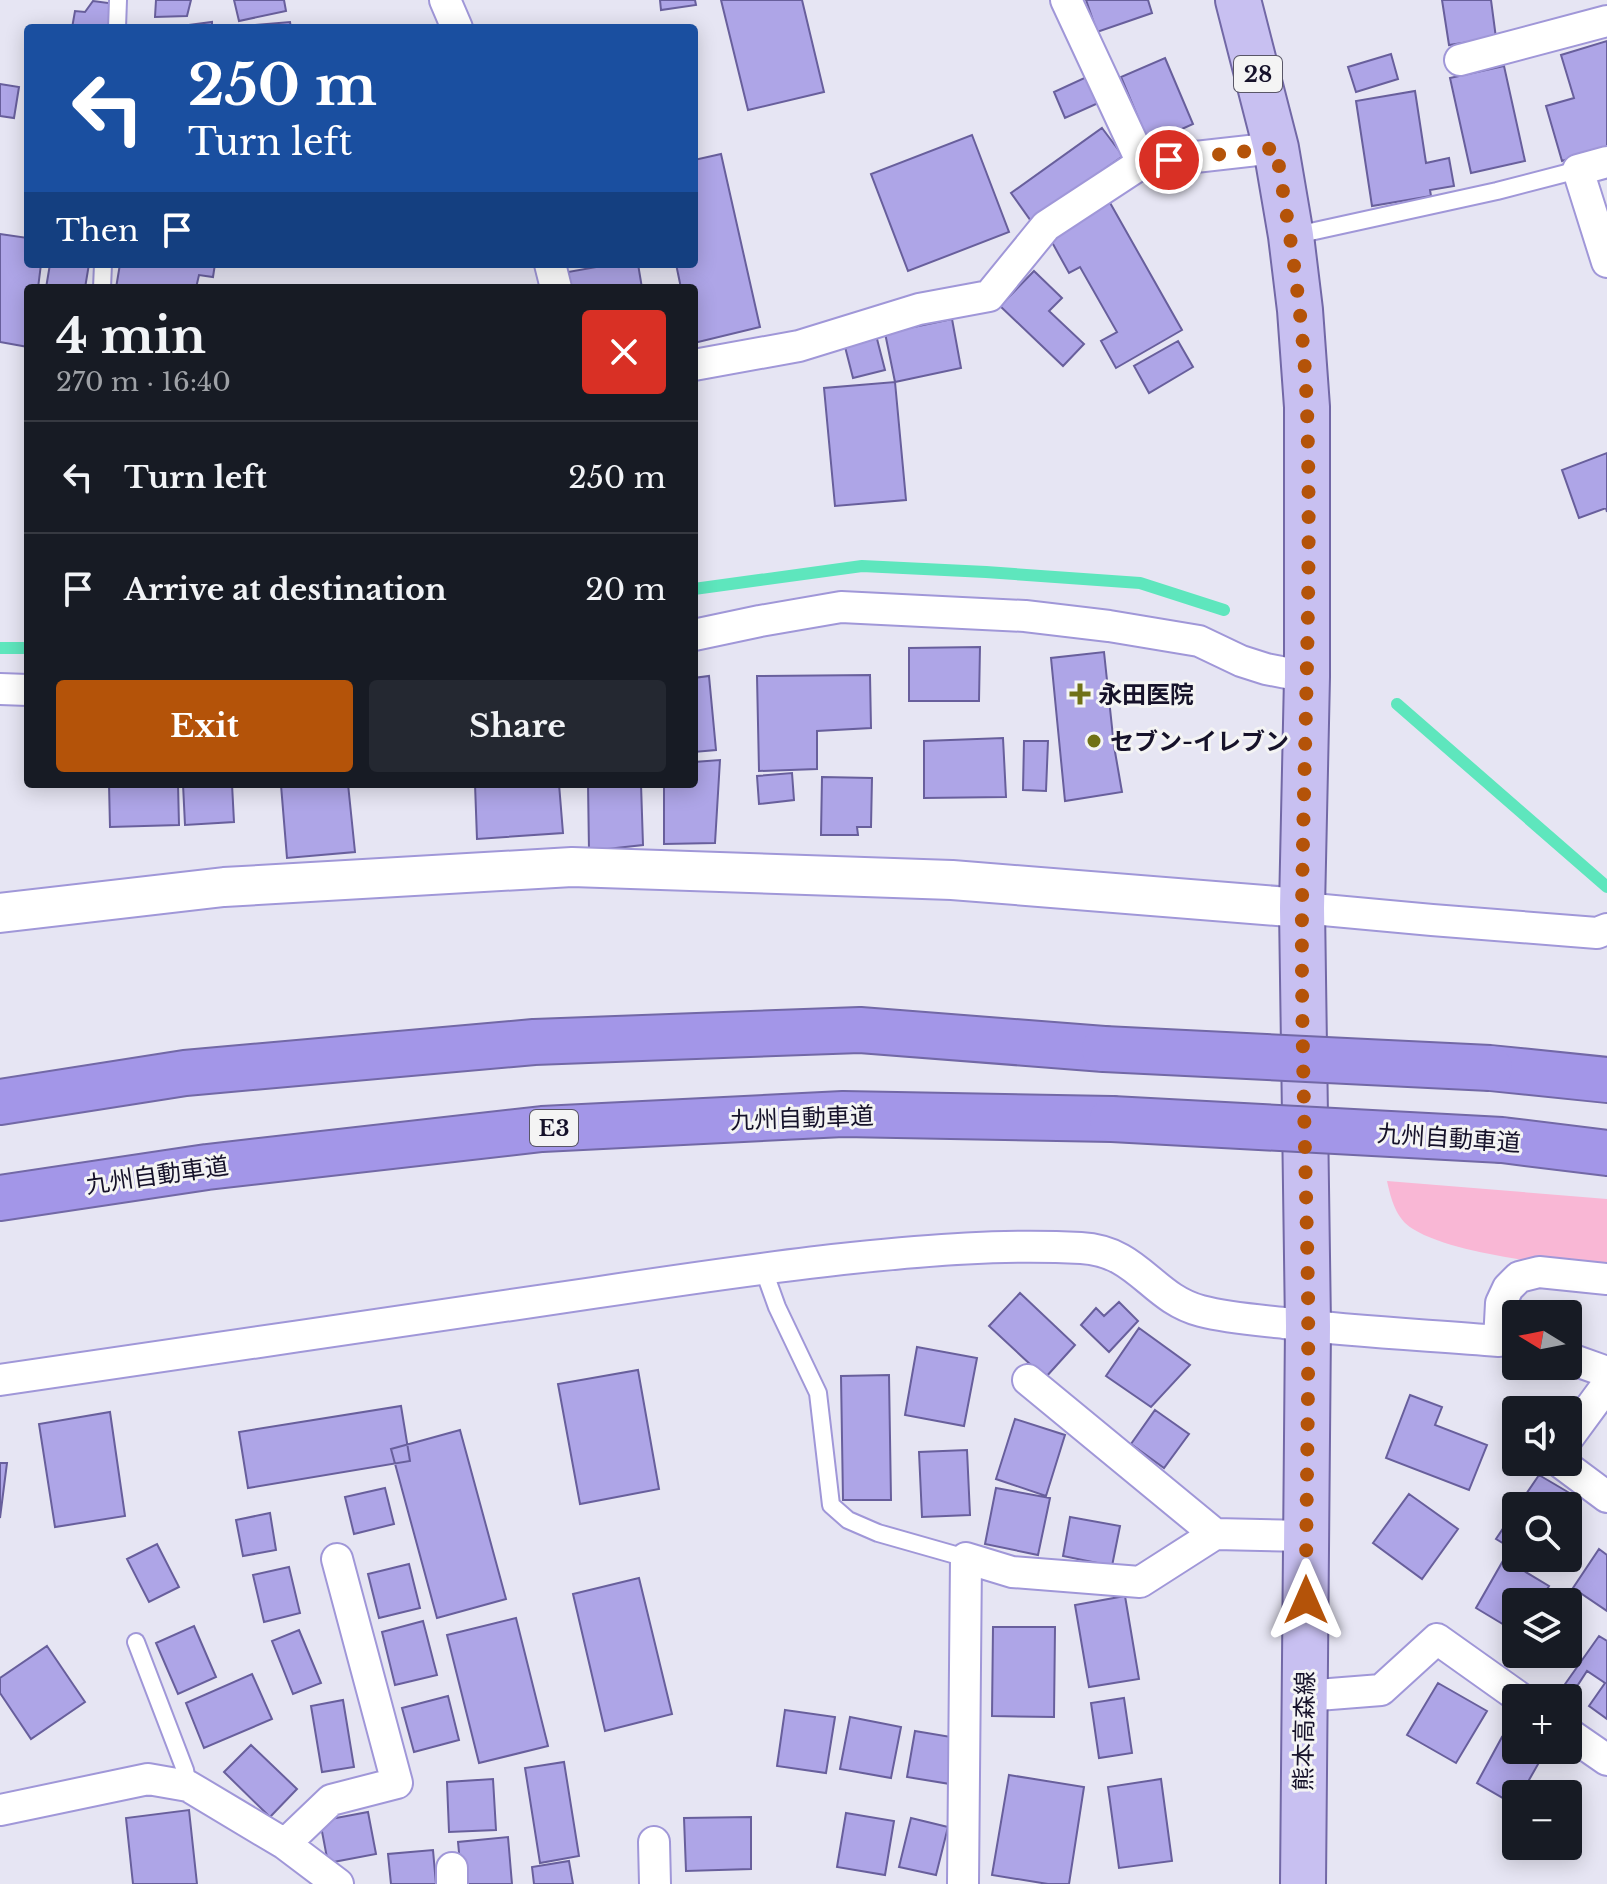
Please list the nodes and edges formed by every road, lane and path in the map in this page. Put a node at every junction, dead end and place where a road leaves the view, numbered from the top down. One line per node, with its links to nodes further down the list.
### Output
1 (118, 0): 6 (lane)
2 (445, 0): 7 (street)
3 (1066, 0): 10 (street)
4 (1238, 0): 9 (main road, 熊本高森線 / 28)
5 (1607, 21): 8 (street)
6 (117, 24)
7 (455, 24)
8 (1460, 60)
9 (1276, 148): 10 (street); 12 (main road, 熊本高森線 / 28)
10 (1142, 163): 14 (street)
11 (1593, 166): 12 (lane); 13 (street)
12 (1291, 236): 16 (main road, 熊本高森線 / 28)
13 (1607, 262)
14 (698, 364)
15 (698, 634): 16 (street)
16 (1307, 677): 19 (main road, 熊本高森線 / 28)
17 (0, 689): 18 (street)
18 (24, 690)
19 (1302, 908): 20 (street); 21 (street); 29 (main road, 熊本高森線 / 28)
20 (0, 913)
21 (1607, 929)
22 (1607, 1080): 23 (highway, bridge)
23 (0, 1102)
24 (1607, 1153): 25 (highway, 九州自動車道 / E3, bridge)
25 (0, 1198)
26 (763, 1268): 29 (street); 33 (street); 41 (lane)
27 (1607, 1279): 28 (street)
28 (1502, 1300)
29 (1308, 1326): 30 (street); 40 (main road, 熊本高森線 / 28)
30 (1502, 1343)
31 (1582, 1363): 32 (street)
32 (1607, 1372)
33 (0, 1380)
34 (1028, 1380): 39 (street)
35 (1607, 1385): 36 (street)
36 (1582, 1419)
37 (1579, 1476): 38 (street)
38 (1607, 1497)
39 (1215, 1534): 40 (street); 41 (street)
40 (1306, 1536): 45 (main road, 熊本高森線 / 28)
41 (966, 1558): 54 (street)
42 (337, 1559): 51 (street)
43 (136, 1642): 48 (lane)
44 (1502, 1685): 45 (street)
45 (1305, 1696): 55 (main road, 熊本高森線 / 28)
46 (1582, 1743): 47 (street)
47 (1607, 1760)
48 (188, 1786): 49 (street); 51 (street)
49 (0, 1810)
50 (654, 1842): 53 (street)
51 (285, 1844): 52 (street)
52 (338, 1884)
53 (655, 1884)
54 (963, 1884)
55 (1303, 1884)

